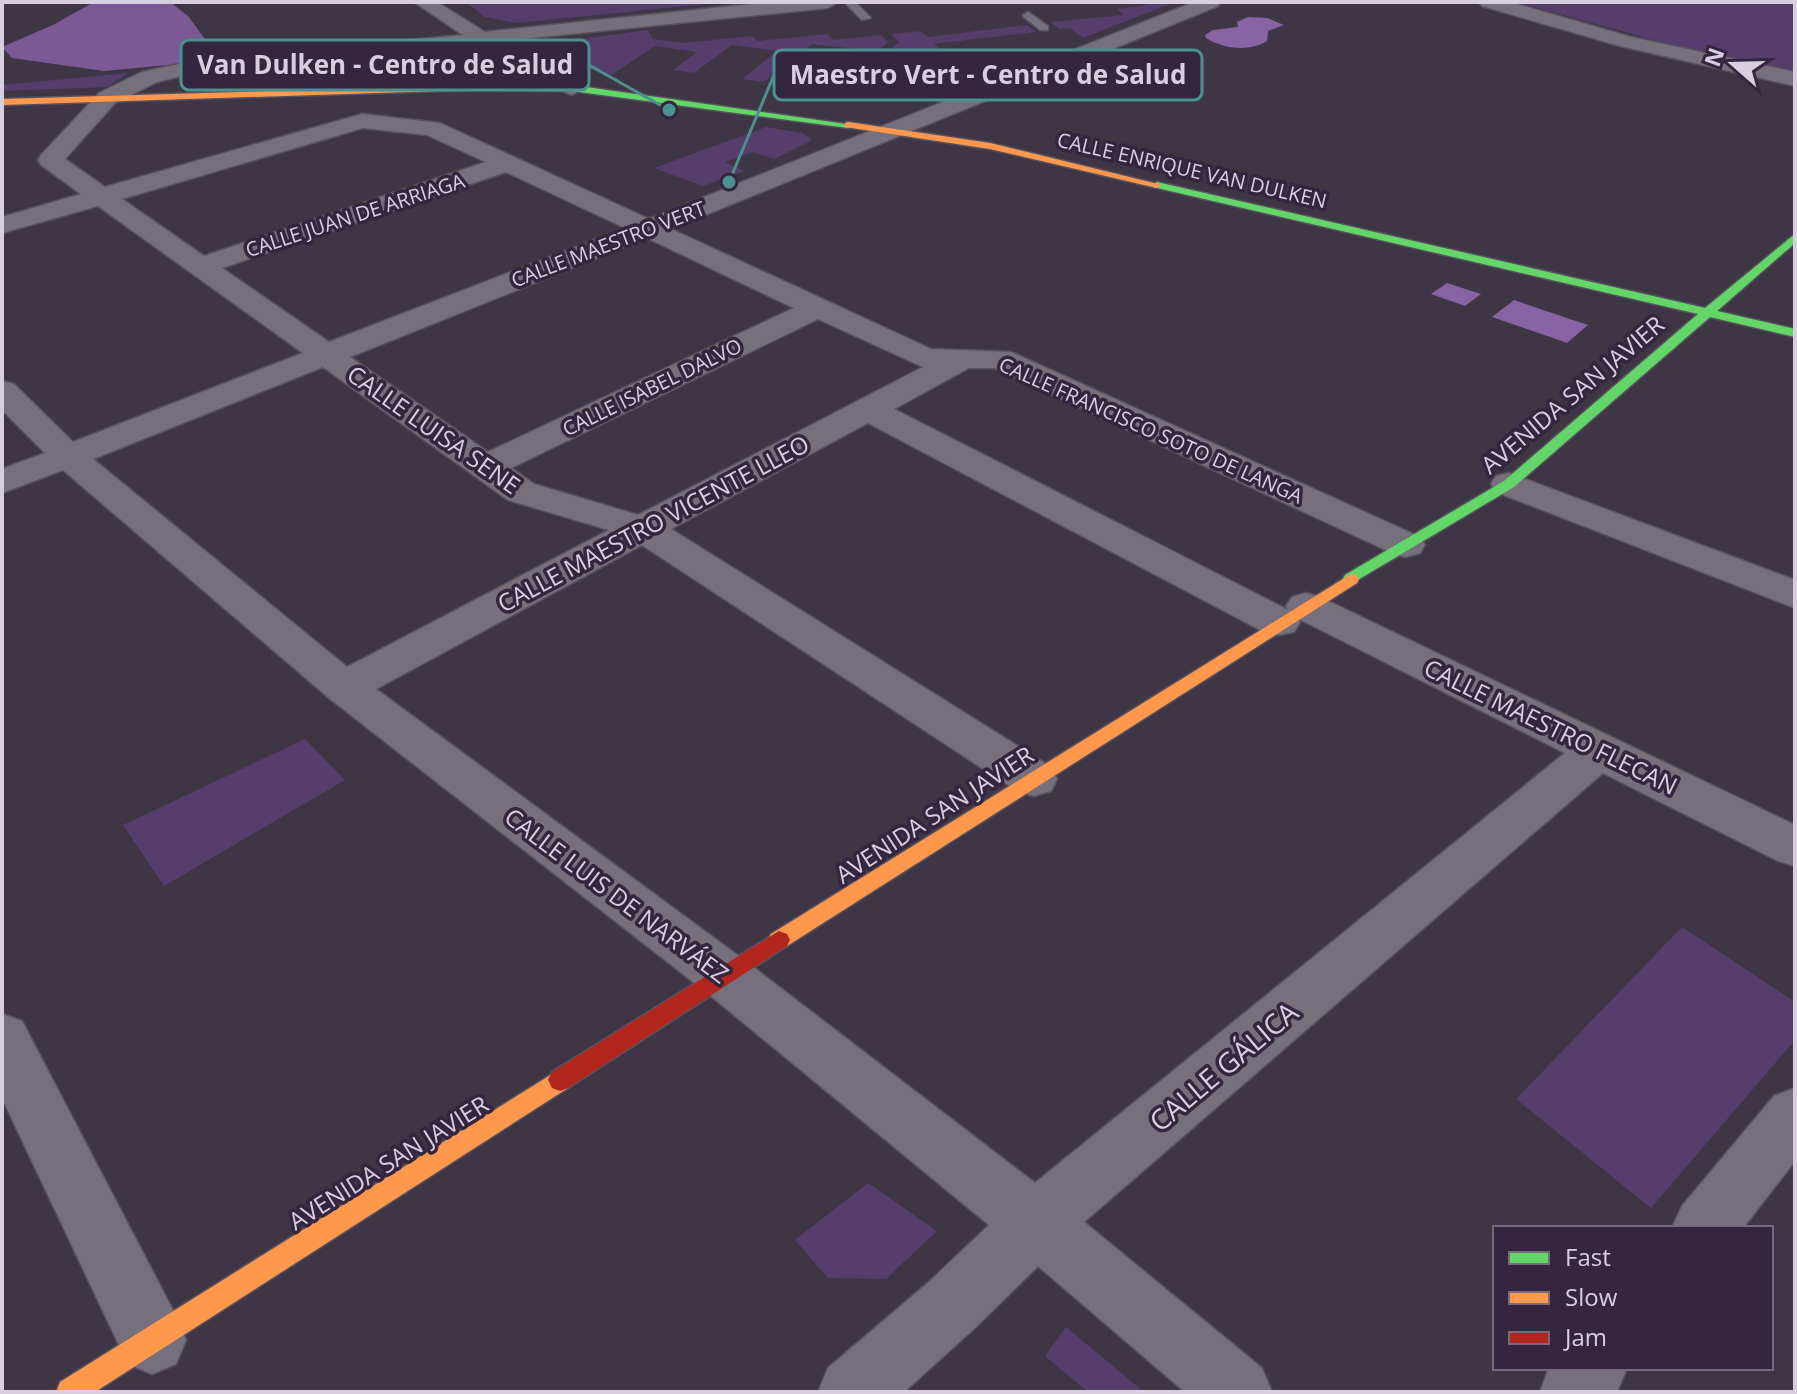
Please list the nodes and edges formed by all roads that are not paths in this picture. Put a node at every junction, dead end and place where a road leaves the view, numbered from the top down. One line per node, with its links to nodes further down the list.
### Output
1 (424, 2): 9 (street)
2 (828, 2): 9 (street)
3 (849, 2): 7 (lane)
4 (1211, 2): 14 (street, CALLE MAESTRO VERT)
5 (1489, 2): 10 (street)
6 (1028, 15): 8 (lane)
7 (866, 18)
8 (1044, 28)
9 (481, 39): 11 (street); 12 (street)
10 (1795, 79)
11 (572, 88): 12 (street, CALLE ENRIQUE VAN DULKEN); 14 (street, CALLE ENRIQUE VAN DULKEN)
12 (107, 98): 13 (street, CALLE ENRIQUE VAN DULKEN); 16 (street, CALLE LUISA SENE)
13 (2, 102)
14 (899, 130): 18 (street, CALLE MAESTRO VERT); 22 (street, CALLE ENRIQUE VAN DULKEN)
15 (509, 163): 16 (street, CALLE FRANCISCO SOTO DE LANGA); 18 (street, CALLE FRANCISCO SOTO DE LANGA); 20 (street, CALLE JUAN DE ARRIAGA)
16 (98, 197): 17 (street); 20 (street, CALLE LUISA SENE)
17 (2, 225)
18 (647, 229): 21 (street, CALLE FRANCISCO SOTO DE LANGA); 24 (street, CALLE MAESTRO VERT)
19 (1795, 237): 22 (street, AVENIDA SAN JAVIER)
20 (201, 266): 24 (street, CALLE LUISA SENE)
21 (819, 307): 25 (street, CALLE FRANCISCO SOTO DE LANGA); 29 (street, CALLE ISABEL DALVO)
22 (1705, 312): 23 (street, CALLE ENRIQUE VAN DULKEN); 31 (street, AVENIDA SAN JAVIER)
23 (1795, 333)
24 (326, 354): 28 (street, CALLE MAESTRO VERT); 29 (street, CALLE LUISA SENE)
25 (962, 359): 27 (street, CALLE MAESTRO VICENTE LLEO); 33 (street, CALLE FRANCISCO SOTO DE LANGA)
26 (2, 391): 28 (street, CALLE LUIS DE NARVÁEZ)
27 (868, 409): 32 (street, CALLE MAESTRO VICENTE LLEO); 35 (street, CALLE MAESTRO FLECAN)
28 (68, 456): 30 (street, CALLE MAESTRO VERT); 36 (street, CALLE LUIS DE NARVÁEZ)
29 (485, 467): 32 (street, CALLE LUISA SENE)
30 (2, 482)
31 (1509, 484): 33 (street, AVENIDA SAN JAVIER); 34 (street)
32 (642, 528): 36 (street, CALLE MAESTRO VICENTE LLEO); 38 (street, CALLE LUISA SENE)
33 (1406, 545): 35 (street, AVENIDA SAN JAVIER)
34 (1795, 595)
35 (1293, 614): 37 (street, CALLE MAESTRO FLECAN); 38 (street, AVENIDA SAN JAVIER)
36 (344, 687): 40 (street, CALLE LUIS DE NARVÁEZ)
37 (1601, 749): 39 (street, CALLE MAESTRO FLECAN); 43 (street, CALLE GÁLICA)
38 (1034, 779): 40 (street, AVENIDA SAN JAVIER)
39 (1795, 847)
40 (725, 976): 43 (street, CALLE LUIS DE NARVÁEZ); 45 (street, AVENIDA SAN JAVIER)
41 (2, 1039): 45 (street)
42 (1795, 1115): 44 (street)
43 (1036, 1223): 48 (street, CALLE GÁLICA); 49 (street, CALLE LUIS DE NARVÁEZ)
44 (1706, 1226)
45 (152, 1340): 47 (street, AVENIDA SAN JAVIER)
46 (1591, 1370): 50 (street)
47 (70, 1392)
48 (852, 1392)
49 (1238, 1392)
50 (1574, 1392)

